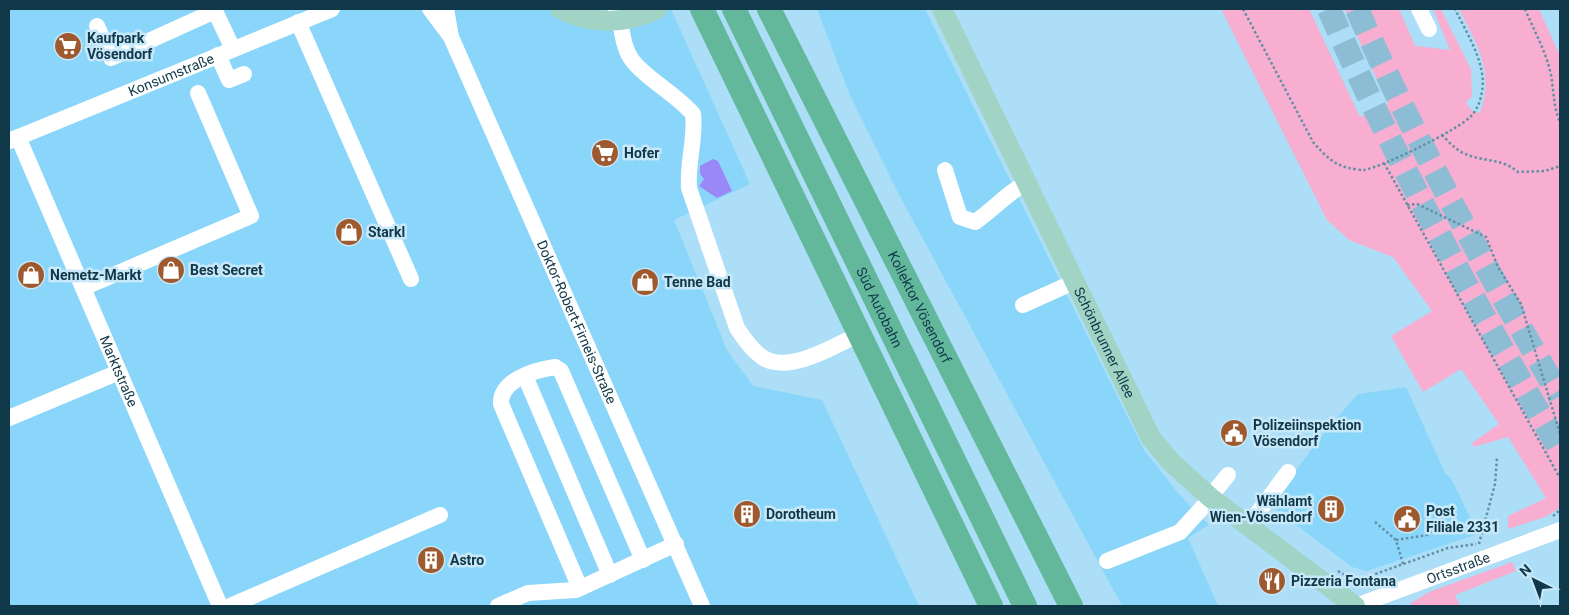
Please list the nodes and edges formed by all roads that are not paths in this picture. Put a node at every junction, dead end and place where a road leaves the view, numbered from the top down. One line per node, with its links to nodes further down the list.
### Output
1 (332, 9): 13 (street, Konsumstraße)
2 (430, 9): 16 (street, Doktor-Robert-Firneis-Straße)
3 (446, 9): 16 (street, Doktor-Robert-Firneis-Straße)
4 (560, 9): 12 (main road)
5 (657, 9): 12 (main road)
6 (702, 9): 27 (highway, Süd Autobahn)
7 (734, 9): 47 (highway, Süd Autobahn)
8 (769, 9): 48 (highway, Kollektor Vösendorf)
9 (942, 9): 22 (main road, Schönbrunner Allee)
10 (1419, 9): 15 (street)
11 (215, 10): 14 (street); 17 (street)
12 (618, 15): 27 (street)
13 (304, 17): 17 (street, Konsumstraße); 23 (street)
14 (96, 26)
15 (1429, 29)
16 (451, 36): 37 (street, Doktor-Robert-Firneis-Straße)
17 (226, 52): 18 (street); 20 (street, Konsumstraße)
18 (244, 74)
19 (198, 93): 25 (street)
20 (13, 139): 25 (street, Marktstraße)
21 (945, 170): 22 (street)
22 (1026, 183): 24 (main road, Schönbrunner Allee)
23 (411, 280)
24 (1074, 282): 26 (street); 33 (main road, Schönbrunner Allee)
25 (83, 288): 28 (street, Marktstraße)
26 (1023, 305)
27 (859, 334): 42 (highway, Süd Autobahn)
28 (119, 372): 30 (street); 43 (street, Marktstraße)
29 (525, 376): 38 (street); 40 (street); 41 (street)
30 (9, 418)
31 (1288, 472): 35 (street)
32 (1228, 475): 33 (street)
33 (1211, 497): 35 (main road, Schönbrunner Allee); 39 (street)
34 (440, 515): 44 (street)
35 (1248, 526): 49 (main road, Schönbrunner Allee)
36 (1560, 530): 49 (street, Ortsstraße)
37 (676, 544): 38 (street); 46 (street, Doktor-Robert-Firneis-Straße)
38 (643, 560): 40 (street)
39 (1106, 561)
40 (610, 575): 41 (street)
41 (580, 588): 45 (street)
42 (987, 601)
43 (220, 606)
44 (230, 606)
45 (498, 606)
46 (702, 606)
47 (1024, 606)
48 (1070, 606)
49 (1356, 606)

